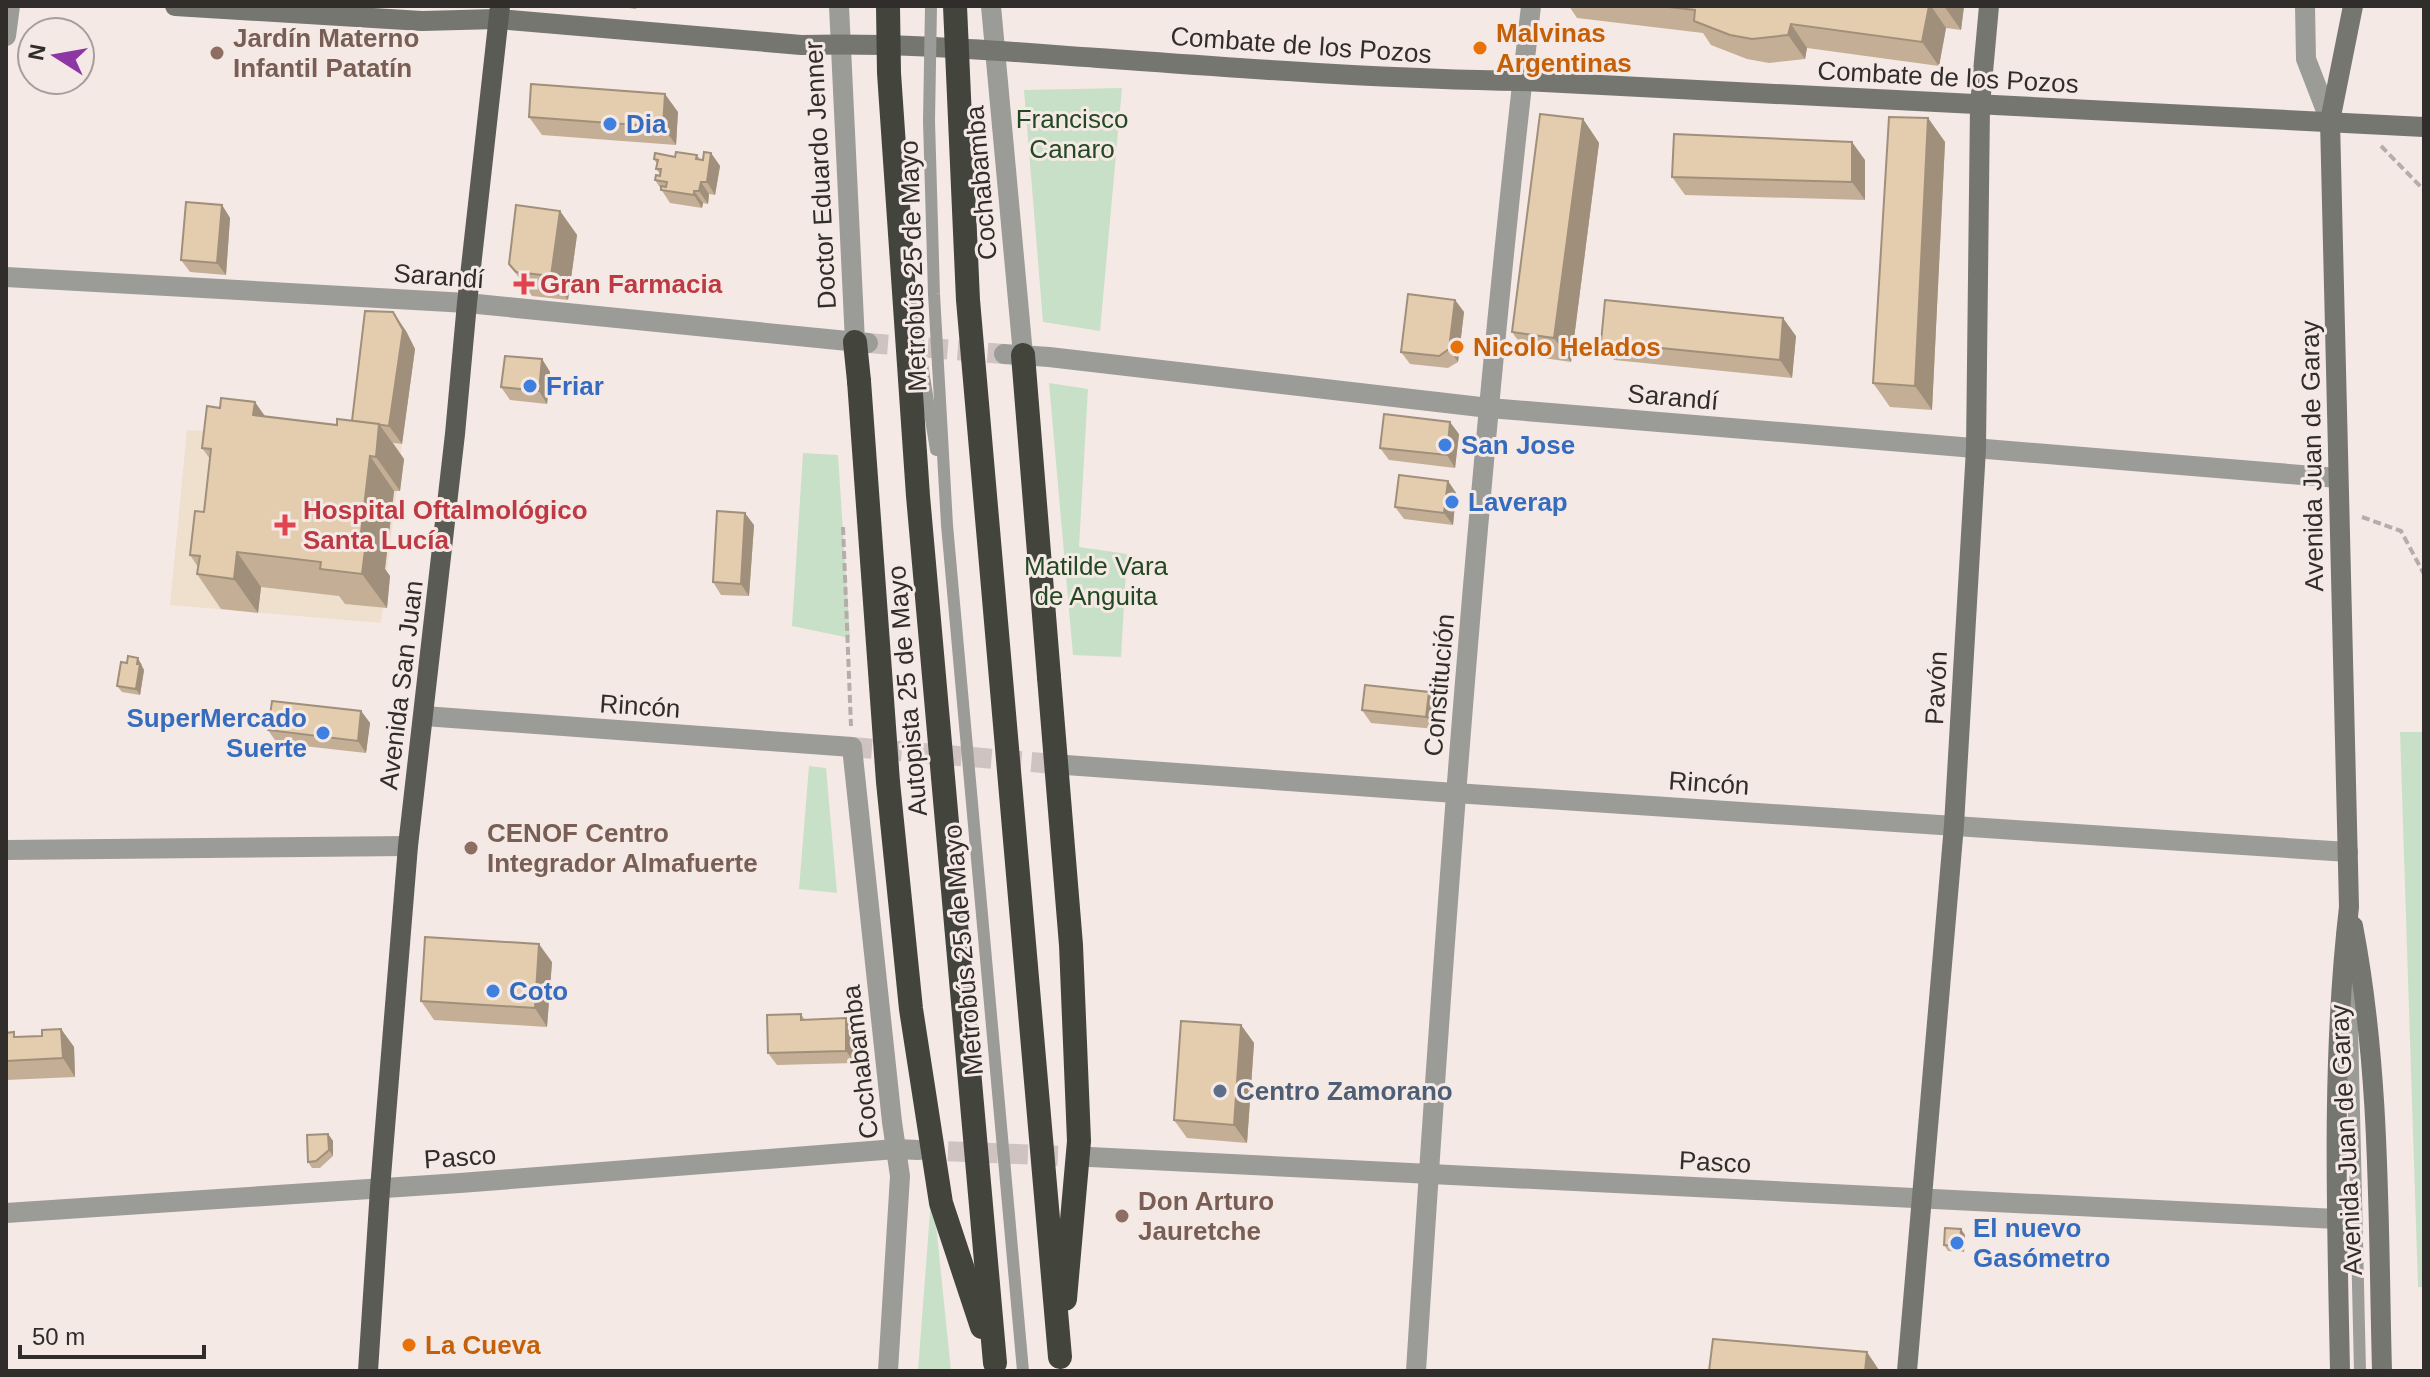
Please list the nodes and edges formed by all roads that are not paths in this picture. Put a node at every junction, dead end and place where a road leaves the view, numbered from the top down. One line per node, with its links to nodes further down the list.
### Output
1 (10, 6): 13 (street)
2 (175, 6): 12 (street, Combate de los Pozos)
3 (839, 6): 14 (street, Doctor Eduardo Jenner)
4 (888, 6): 20 (highway, Autopista 25 de Mayo, bridge)
5 (931, 6): 28 (lane, Metrobús 25 de Mayo, bridge)
6 (955, 6): 46 (highway, bridge)
7 (991, 6): 15 (street, Cochabamba)
8 (1531, 6): 16 (street, Constitución)
9 (1989, 6): 17 (street, Pavón)
10 (2305, 6): 18 (street)
11 (2353, 6): 18 (street, Avenida Juan de Garay)
12 (499, 13): 14 (street, Combate de los Pozos); 22 (main road, Avenida San Juan)
13 (6, 36)
14 (839, 44): 15 (street, Combate de los Pozos); 23 (street, Doctor Eduardo Jenner)
15 (995, 51): 16 (street, Combate de los Pozos); 24 (street, Cochabamba)
16 (1522, 81): 17 (street, Combate de los Pozos); 25 (street, Constitución)
17 (1980, 105): 18 (street, Combate de los Pozos); 26 (street, Pavón)
18 (2330, 121): 19 (street, Combate de los Pozos); 27 (street, Avenida Juan de Garay)
19 (2424, 127)
20 (900, 248): 28 (lane, Metrobús 25 de Mayo, bridge); 47 (highway, Autopista 25 de Mayo, bridge)
21 (6, 277): 22 (street, Sarandí)
22 (467, 303): 23 (street, Sarandí); 29 (main road, Avenida San Juan)
23 (861, 343): 47 (highway, bridge)
24 (1014, 354): 25 (street, Sarandí); 46 (highway, bridge)
25 (1489, 408): 26 (street, Sarandí); 32 (street, Constitución)
26 (1976, 449): 27 (street, Sarandí); 33 (street, Pavón)
27 (2338, 478): 36 (street, Avenida Juan de Garay)
28 (947, 525): 50 (lane, Metrobús 25 de Mayo, bridge)
29 (424, 716): 30 (street, Rincón); 34 (main road, Avenida San Juan)
30 (852, 747): 38 (street, Cochabamba)
31 (1066, 765): 32 (street, Rincón)
32 (1455, 793): 33 (street, Rincón); 41 (street, Constitución)
33 (1954, 825): 36 (street, Rincón); 43 (street, Pavón)
34 (408, 846): 35 (street); 42 (main road, Avenida San Juan)
35 (6, 850)
36 (2348, 852): 37 (street, Avenida Juan de Garay)
37 (2349, 907): 45 (street, Avenida Juan de Garay); 54 (lane); 55 (street, Avenida Juan de Garay)
38 (896, 1149): 39 (street, Pasco); 42 (street, Pasco); 49 (street, Cochabamba)
39 (918, 1150)
40 (1090, 1157): 41 (street, Pasco)
41 (1428, 1175): 43 (street, Pasco); 51 (street, Constitución)
42 (380, 1189): 44 (street, Pasco); 48 (main road, Avenida San Juan)
43 (1920, 1197): 45 (street, Pasco); 52 (street, Pavón)
44 (6, 1213)
45 (2337, 1219): 53 (street, Avenida Juan de Garay)
46 (1060, 1364)
47 (995, 1367)
48 (368, 1371)
49 (888, 1371)
50 (1023, 1371)
51 (1416, 1371)
52 (1907, 1371)
53 (2340, 1371)
54 (2360, 1371)
55 (2382, 1371)

